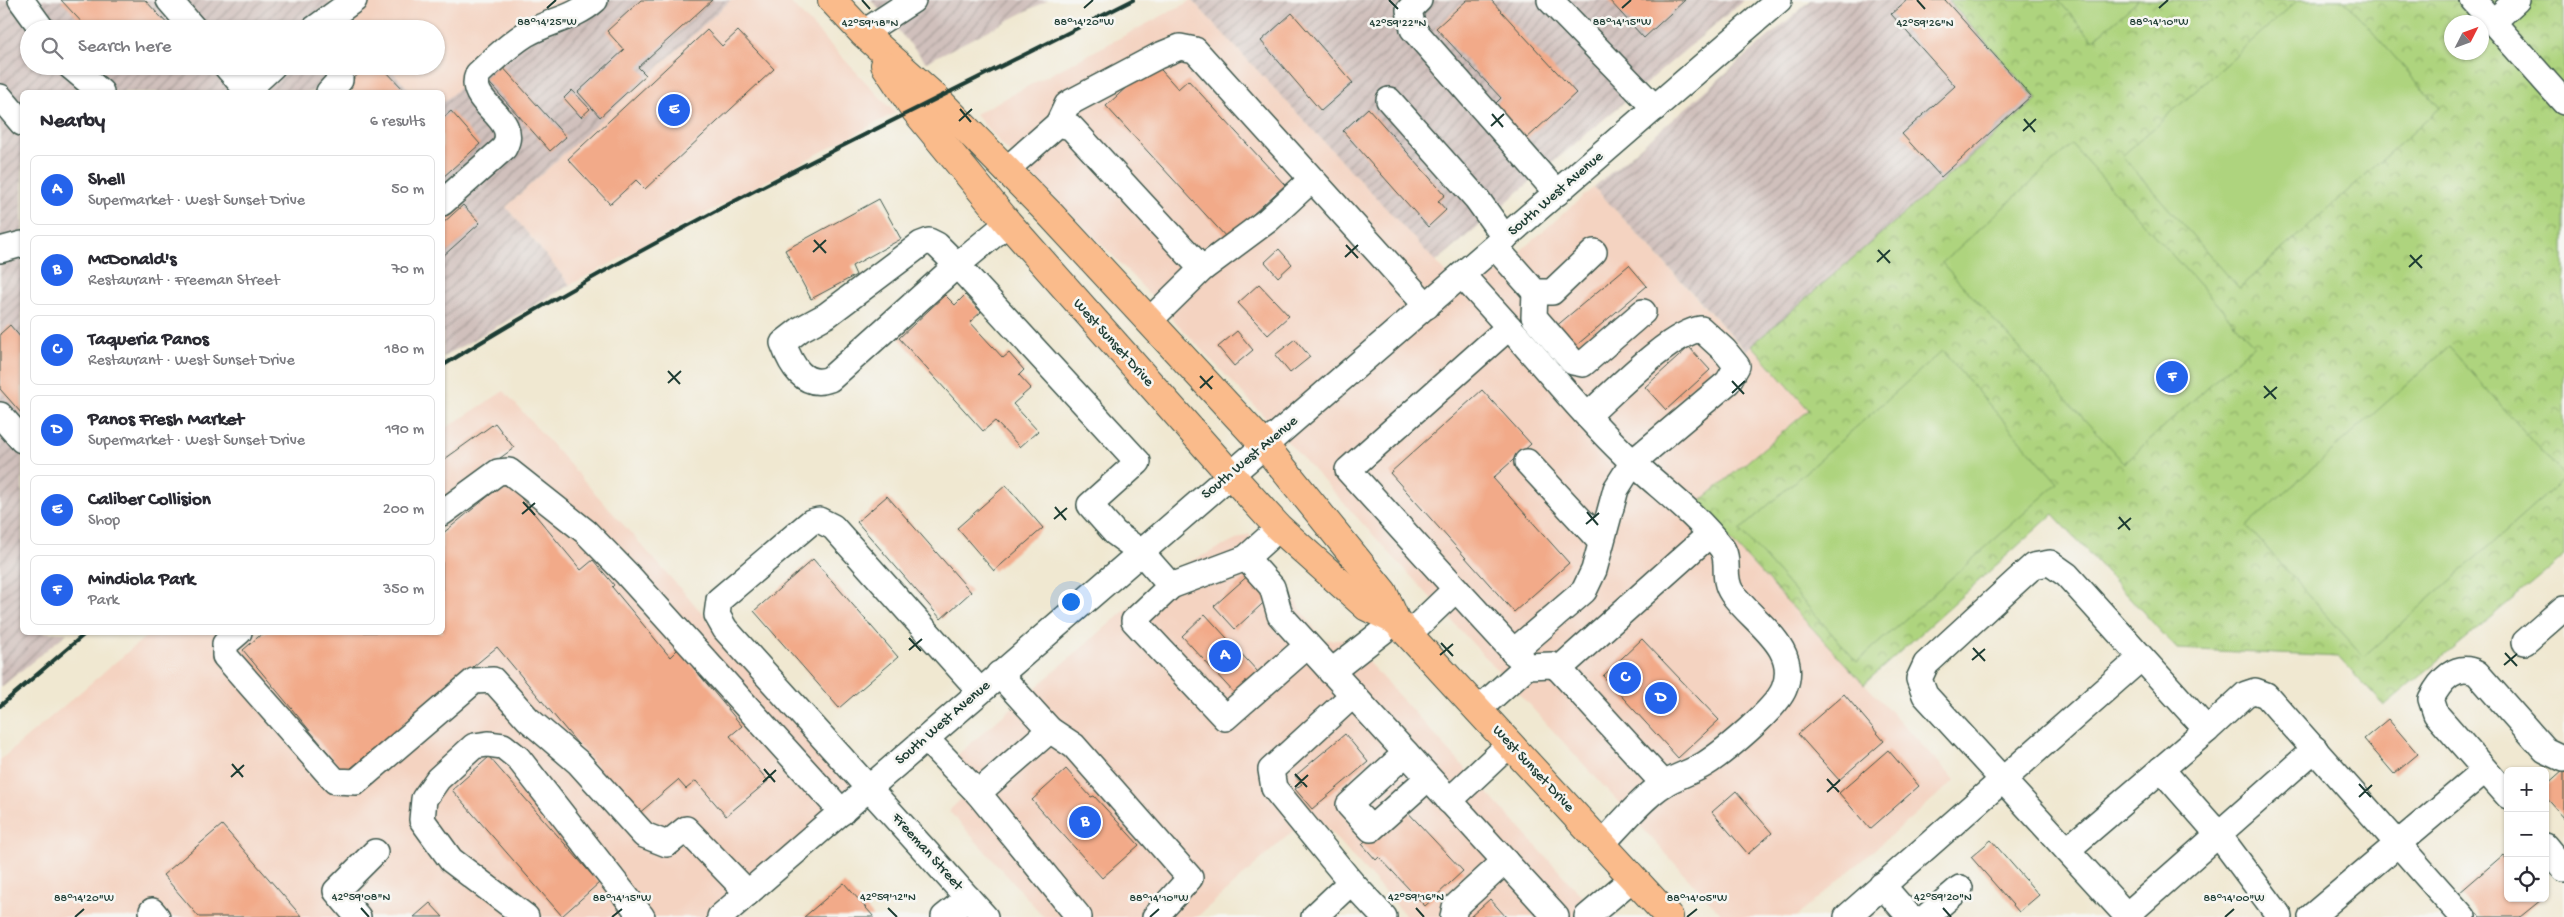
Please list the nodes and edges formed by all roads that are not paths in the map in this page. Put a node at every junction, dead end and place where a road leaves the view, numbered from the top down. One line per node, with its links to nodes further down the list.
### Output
1 (21, 0): 12 (street)
2 (169, 0): 13 (street)
3 (354, 0): 14 (street)
4 (595, 0): 34 (street)
5 (832, 0): 16 (main road, West Sunset Drive)
6 (913, 0): 16 (street)
7 (1419, 0): 33 (street)
8 (1550, 0): 28 (street)
9 (1779, 0): 28 (street, South West Avenue)
10 (2473, 0): 15 (street)
11 (2517, 0): 15 (street)
12 (35, 20)
13 (186, 20)
14 (326, 20)
15 (2493, 22): 27 (street)
16 (863, 33): 31 (main road, West Sunset Drive); 35 (main road, West Sunset Drive)
17 (81, 75): 21 (street)
18 (233, 75): 22 (street)
19 (263, 75): 23 (street)
20 (340, 75): 24 (street)
21 (99, 90)
22 (245, 90)
23 (247, 90)
24 (331, 90)
25 (0, 97): 29 (street)
26 (1389, 100): 36 (street)
27 (2564, 102)
28 (1655, 108): 33 (street, South West Avenue)
29 (20, 121)
30 (1058, 124): 31 (street); 32 (street); 41 (street)
31 (1006, 170): 46 (main road, West Sunset Drive)
32 (1311, 180): 41 (street); 44 (street)
33 (1558, 193): 36 (street, South West Avenue)
34 (445, 201)
35 (1008, 223): 40 (street); 54 (main road, West Sunset Drive)
36 (1500, 242): 42 (street, South West Avenue); 43 (street)
37 (20, 245): 38 (street)
38 (0, 250)
39 (1594, 252): 43 (street)
40 (957, 265): 40 (street); 59 (street)
41 (1202, 269): 46 (street)
42 (1462, 275): 44 (street, South West Avenue); 47 (street)
43 (1535, 292): 45 (street)
44 (1427, 306): 51 (street, South West Avenue)
45 (1643, 312)
46 (1150, 320): 51 (main road, West Sunset Drive)
47 (1509, 327): 49 (street); 62 (street)
48 (0, 415): 50 (street)
49 (1588, 415): 53 (street); 53 (street)
50 (20, 438)
51 (1264, 445): 54 (street, South West Avenue); 64 (main road, West Sunset Drive)
52 (1527, 462): 58 (street)
53 (1633, 462): 57 (street); 58 (street)
54 (1230, 474): 56 (main road, West Sunset Drive); 59 (street, South West Avenue)
55 (445, 510): 92 (street)
56 (1279, 528): 60 (street); 64 (main road, West Sunset Drive)
57 (1710, 534): 70 (street); 87 (street)
58 (1601, 542): 69 (street)
59 (1141, 552): 61 (street); 72 (street, South West Avenue)
60 (1246, 558): 61 (street); 67 (street)
61 (1171, 586): 67 (street)
62 (1456, 589): 64 (street); 69 (street)
63 (2564, 608): 66 (street)
64 (1402, 627): 71 (street); 75 (main road, West Sunset Drive)
65 (236, 635): 105 (street)
66 (2525, 642)
67 (1308, 646): 71 (street)
68 (2140, 658): 77 (street); 86 (street); 86 (street)
69 (1520, 659): 70 (street); 75 (street)
70 (1559, 669): 87 (street)
71 (1332, 672): 74 (street)
72 (999, 674): 73 (street, South West Avenue); 76 (street)
73 (980, 691): 78 (street, South West Avenue); 88 (street, Freeman Street)
74 (1353, 695): 81 (street); 102 (street)
75 (1478, 710): 79 (main road, West Sunset Drive)
76 (1050, 730): 90 (street); 115 (street)
77 (2206, 730): 80 (street); 83 (street)
78 (926, 739): 88 (street, South West Avenue); 90 (street)
79 (1510, 744): 91 (street); 95 (main road, West Sunset Drive)
80 (2315, 749): 93 (street); 94 (street)
81 (1406, 753): 85 (street); 85 (street)
82 (2564, 758): 84 (street)
83 (2161, 769): 93 (street); 96 (street)
84 (2484, 771): 89 (street); 94 (street)
85 (1428, 778): 91 (street)
86 (2002, 779): 96 (street); 103 (street)
87 (1664, 784): 95 (street)
88 (870, 788): 92 (street, South West Avenue); 106 (street, Freeman Street)
89 (2504, 792)
90 (978, 793): 114 (street)
91 (1450, 801): 99 (street)
92 (842, 812): 105 (street, South West Avenue)
93 (2218, 834): 107 (street); 125 (street)
94 (2398, 843): 126 (street); 127 (street)
95 (1602, 844): 101 (main road, West Sunset Drive)
96 (2067, 850): 107 (street)
97 (2549, 851): 100 (street)
98 (375, 852): 108 (street)
99 (1504, 861): 118 (street); 119 (street)
100 (2564, 869)
101 (1633, 878): 120 (street); 121 (main road, West Sunset Drive)
102 (1351, 882): 116 (street); 117 (street)
103 (1882, 885): 122 (street); 123 (street)
104 (1960, 888): 124 (street)
105 (748, 893): 111 (street, South West Avenue)
106 (968, 898): 112 (street); 113 (street, Freeman Street)
107 (2127, 916)
108 (358, 917)
109 (526, 917): 110 (street)
110 (642, 917)
111 (720, 917)
112 (944, 917)
113 (985, 917)
114 (1079, 917)
115 (1155, 917)
116 (1314, 917)
117 (1384, 917)
118 (1453, 917)
119 (1556, 917)
120 (1586, 917)
121 (1669, 917)
122 (1847, 917)
123 (1910, 917)
124 (1926, 917)
125 (2280, 917)
126 (2311, 917)
127 (2463, 917)

